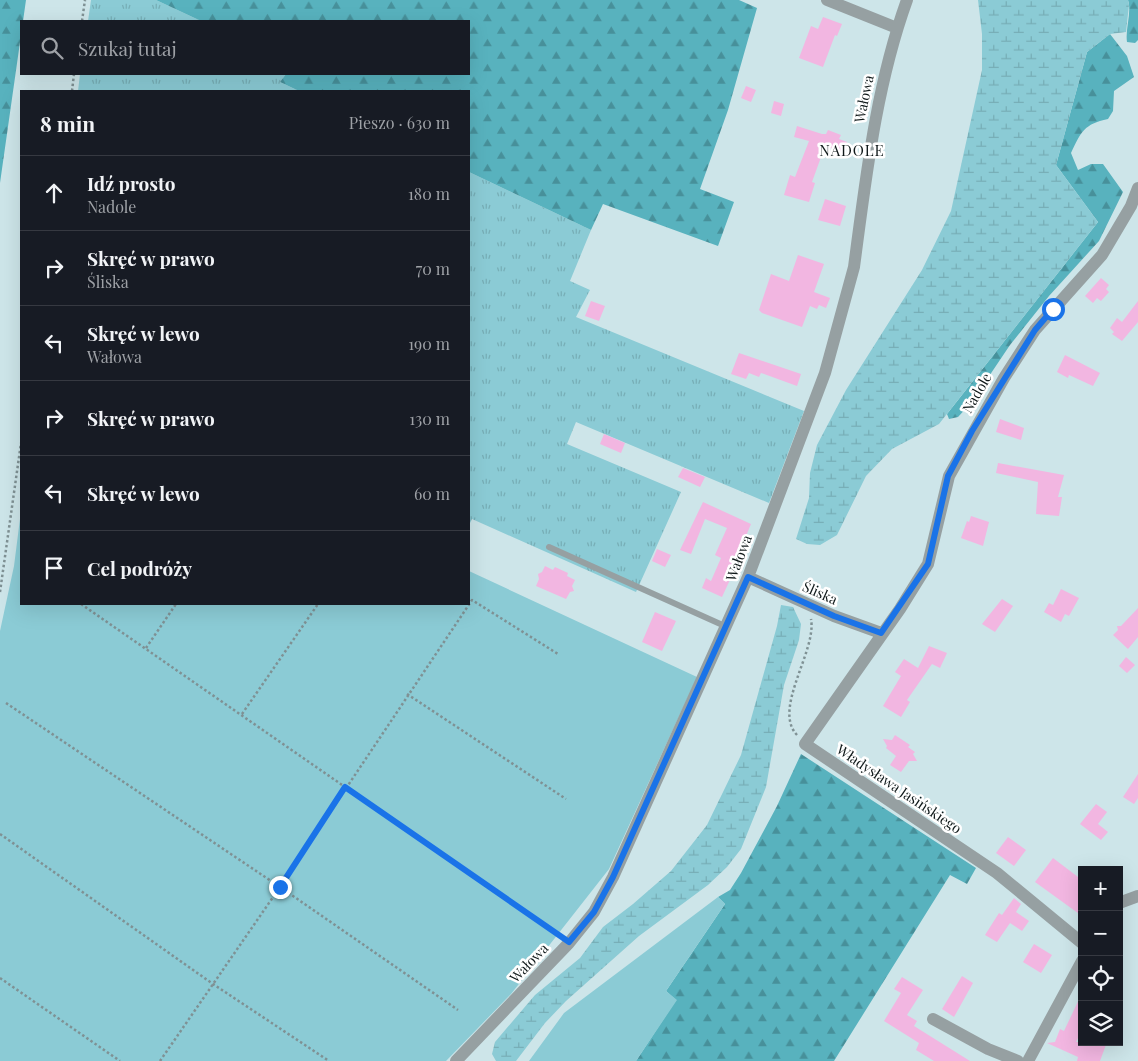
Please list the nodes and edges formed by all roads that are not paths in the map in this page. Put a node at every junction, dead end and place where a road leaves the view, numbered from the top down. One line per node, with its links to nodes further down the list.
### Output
1 (826, 0): 3 (street)
2 (907, 0): 3 (street, Wałowa)
3 (897, 28): 6 (street, Wałowa)
4 (1138, 188): 8 (street, Nadole)
5 (549, 547): 7 (lane)
6 (748, 577): 7 (street, Wałowa); 8 (street, Śliska)
7 (726, 627): 14 (street, Wałowa)
8 (881, 633): 11 (street, Władysława Jasińskiego)
9 (1138, 896): 10 (street)
10 (1123, 902)
11 (1078, 940)
12 (1078, 967): 16 (street)
13 (933, 1019): 15 (street)
14 (456, 1061)
15 (1018, 1061)
16 (1028, 1061)

